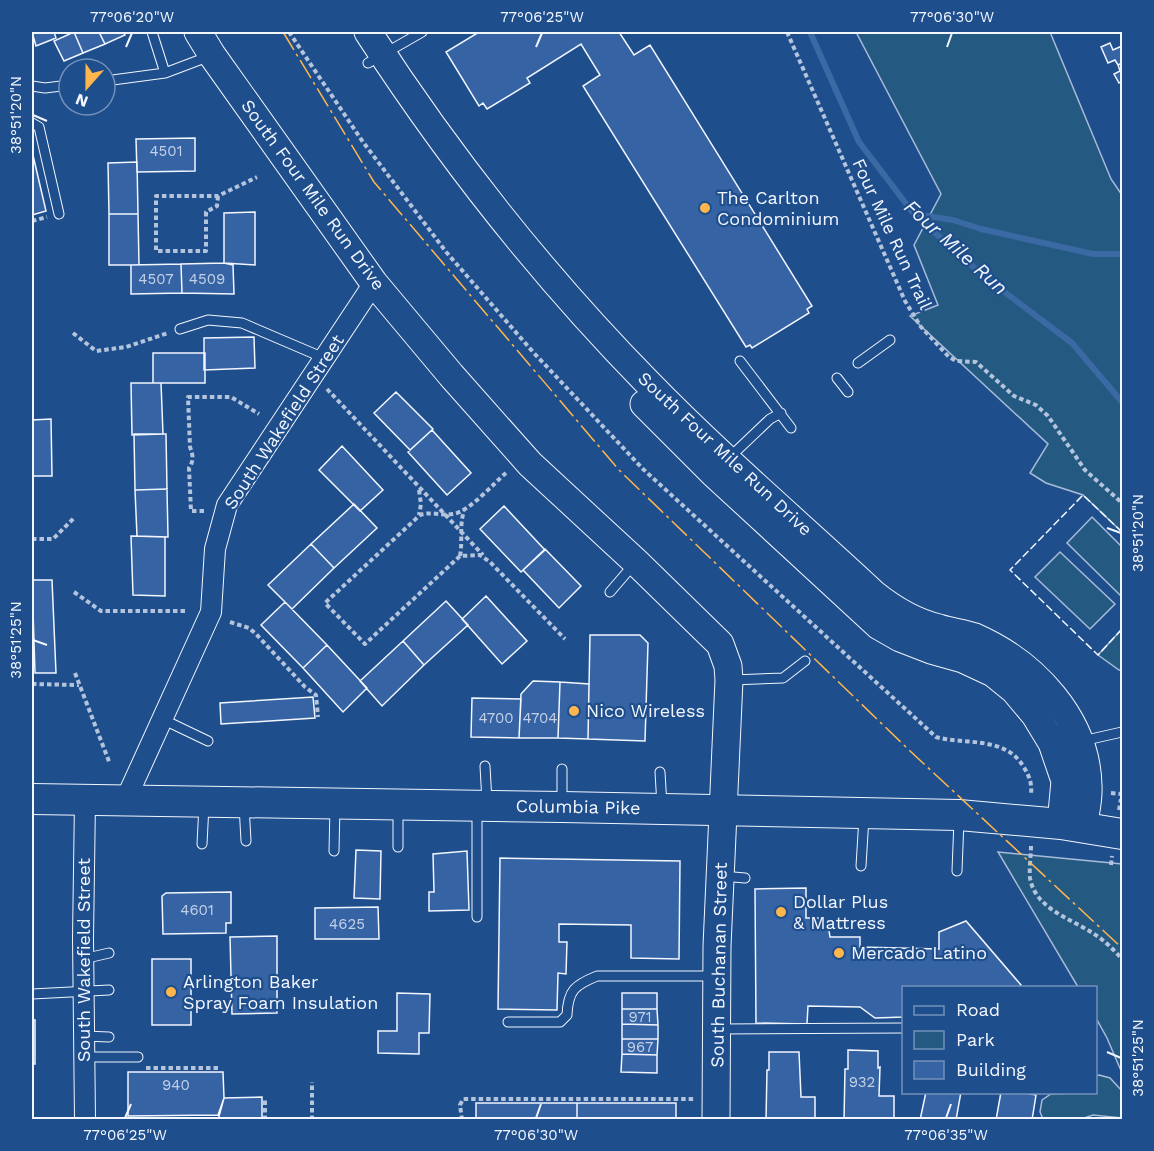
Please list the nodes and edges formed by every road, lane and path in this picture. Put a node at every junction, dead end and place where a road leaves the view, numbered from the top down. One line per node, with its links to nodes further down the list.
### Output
1 (152, 32): 10 (lane)
2 (198, 32): 8 (main road, South Four Mile Run Drive)
3 (289, 32): 64 (path)
4 (347, 32): 9 (main road, South Four Mile Run Drive)
5 (368, 32): 9 (main road, South Four Mile Run Drive)
6 (422, 32): 9 (lane)
7 (787, 32): 34 (path, Four Mile Run Trail)
8 (212, 55): 10 (lane); 18 (main road, South Four Mile Run Drive)
9 (375, 59): 31 (main road, South Four Mile Run Drive)
10 (165, 74): 11 (lane)
11 (117, 80)
12 (57, 86): 13 (lane)
13 (32, 87)
14 (32, 123): 17 (lane)
15 (257, 177): 16 (path)
16 (218, 196): 16 (path)
17 (59, 214)
18 (375, 283): 22 (street, South Wakefield Street); 44 (main road, South Four Mile Run Drive)
19 (180, 329): 20 (path); 22 (lane)
20 (73, 333)
21 (890, 340): 24 (lane)
22 (324, 358): 56 (street, South Wakefield Street)
23 (740, 361): 28 (lane)
24 (858, 363)
25 (837, 378): 27 (lane)
26 (327, 389): 33 (path)
27 (848, 392)
28 (781, 413): 30 (lane); 31 (lane)
29 (259, 414): 35 (path)
30 (791, 428)
31 (720, 466): 59 (main road, South Four Mile Run Drive); 80 (main road, South Four Mile Run Drive)
32 (509, 470): 36 (path)
33 (418, 487): 37 (path); 38 (path)
34 (1122, 502)
35 (204, 511)
36 (464, 511): 37 (path); 40 (path)
37 (443, 513): 38 (path); 40 (path)
38 (419, 515): 42 (path)
39 (74, 518): 41 (path)
40 (461, 532): 42 (path); 43 (path)
41 (32, 539)
42 (460, 556): 43 (path)
43 (490, 562): 49 (path)
44 (636, 562): 46 (lane); 52 (main road, South Four Mile Run Drive)
45 (75, 592): 47 (path)
46 (610, 592)
47 (188, 611)
48 (230, 622): 55 (path)
49 (565, 639)
50 (805, 661): 52 (lane)
51 (75, 673): 54 (path)
52 (729, 680): 77 (main road, South Four Mile Run Drive)
53 (32, 684): 54 (path)
54 (80, 685): 60 (path)
55 (318, 717)
56 (162, 718): 58 (lane); 69 (street, South Wakefield Street)
57 (1122, 732): 59 (lane)
58 (208, 741)
59 (1080, 741): 80 (main road, South Four Mile Run Drive)
60 (110, 764)
61 (485, 766): 74 (lane)
62 (562, 769): 75 (lane)
63 (660, 772): 76 (lane)
64 (1032, 780)
65 (1113, 794): 66 (path)
66 (1122, 794)
67 (32, 799): 68 (main road, Columbia Pike)
68 (85, 800): 69 (main road, Columbia Pike); 91 (street, South Wakefield Street)
69 (125, 801): 70 (main road, Columbia Pike)
70 (204, 802): 71 (main road, Columbia Pike); 83 (lane)
71 (244, 803): 72 (main road, Columbia Pike); 82 (lane)
72 (335, 804): 73 (main road, Columbia Pike); 85 (lane)
73 (398, 805): 74 (main road, Columbia Pike); 84 (lane)
74 (482, 806): 75 (main road, Columbia Pike); 89 (lane)
75 (562, 807): 76 (main road, Columbia Pike)
76 (662, 809): 77 (main road, Columbia Pike)
77 (723, 811): 78 (main road, Columbia Pike); 93 (main road, South Buchanan Street)
78 (864, 813): 79 (main road, Columbia Pike); 87 (lane)
79 (959, 815): 80 (main road, Columbia Pike); 88 (lane)
80 (1072, 826): 81 (main road, Columbia Pike)
81 (1122, 834)
82 (246, 841)
83 (202, 844)
84 (398, 847)
85 (334, 851)
86 (1031, 854): 92 (path)
87 (861, 866)
88 (957, 871)
89 (477, 917)
90 (109, 953): 91 (lane)
91 (83, 959): 94 (street, South Wakefield Street)
92 (1122, 959)
93 (717, 976): 97 (lane); 99 (main road, South Buchanan Street)
94 (84, 990): 95 (lane); 96 (lane); 100 (street, South Wakefield Street)
95 (109, 990)
96 (32, 994)
97 (508, 1022)
98 (902, 1028): 99 (lane)
99 (716, 1029): 113 (main road, South Buchanan Street)
100 (84, 1036): 101 (lane); 102 (street, South Wakefield Street)
101 (110, 1037)
102 (85, 1057): 103 (lane); 109 (street, South Wakefield Street)
103 (138, 1058)
104 (140, 1068): 105 (path)
105 (219, 1068)
106 (312, 1082): 111 (path)
107 (265, 1098): 110 (path)
108 (696, 1099): 112 (path)
109 (85, 1119)
110 (265, 1119)
111 (312, 1119)
112 (462, 1119)
113 (716, 1119)

